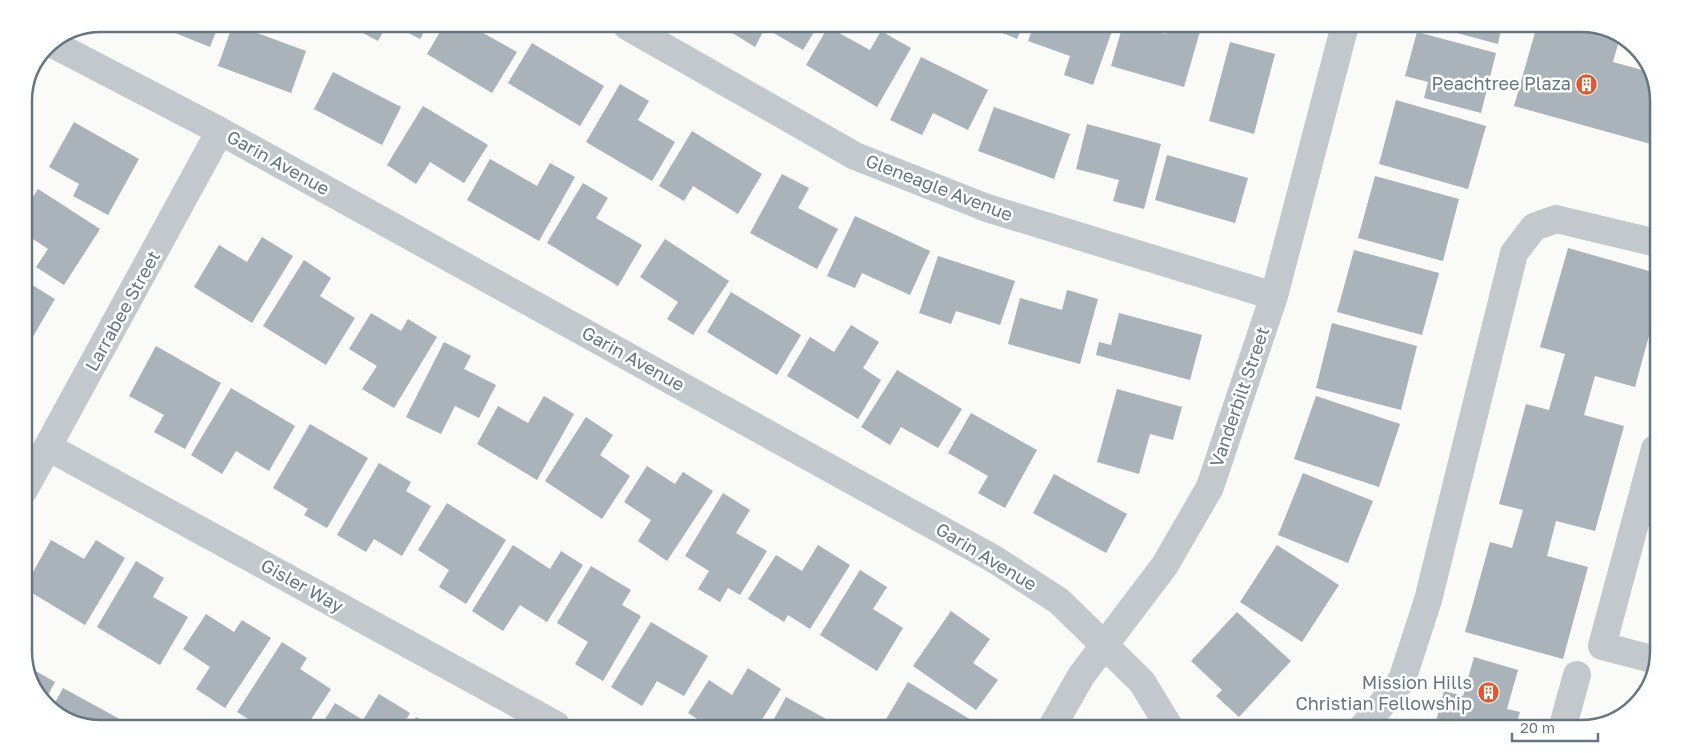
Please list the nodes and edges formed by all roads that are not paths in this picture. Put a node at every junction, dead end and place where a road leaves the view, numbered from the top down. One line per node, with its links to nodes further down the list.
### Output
1 (638, 32): 6 (street, Gleneagle Avenue)
2 (1343, 32): 6 (street, Vanderbilt Street)
3 (59, 47): 4 (street, Garin Avenue)
4 (220, 132): 7 (street, Larrabee Street); 10 (street, Garin Avenue)
5 (1649, 241): 16 (street)
6 (1274, 296): 10 (street, Vanderbilt Street)
7 (48, 446): 9 (street, Larrabee Street); 13 (street, Gisler Way)
8 (1650, 469): 11 (street)
9 (33, 474)
10 (1104, 646): 14 (street, Vanderbilt Street); 15 (street, Garin Avenue)
11 (1649, 658)
12 (1577, 675): 17 (street)
13 (547, 720)
14 (1056, 720)
15 (1165, 720)
16 (1369, 720)
17 (1564, 720)

